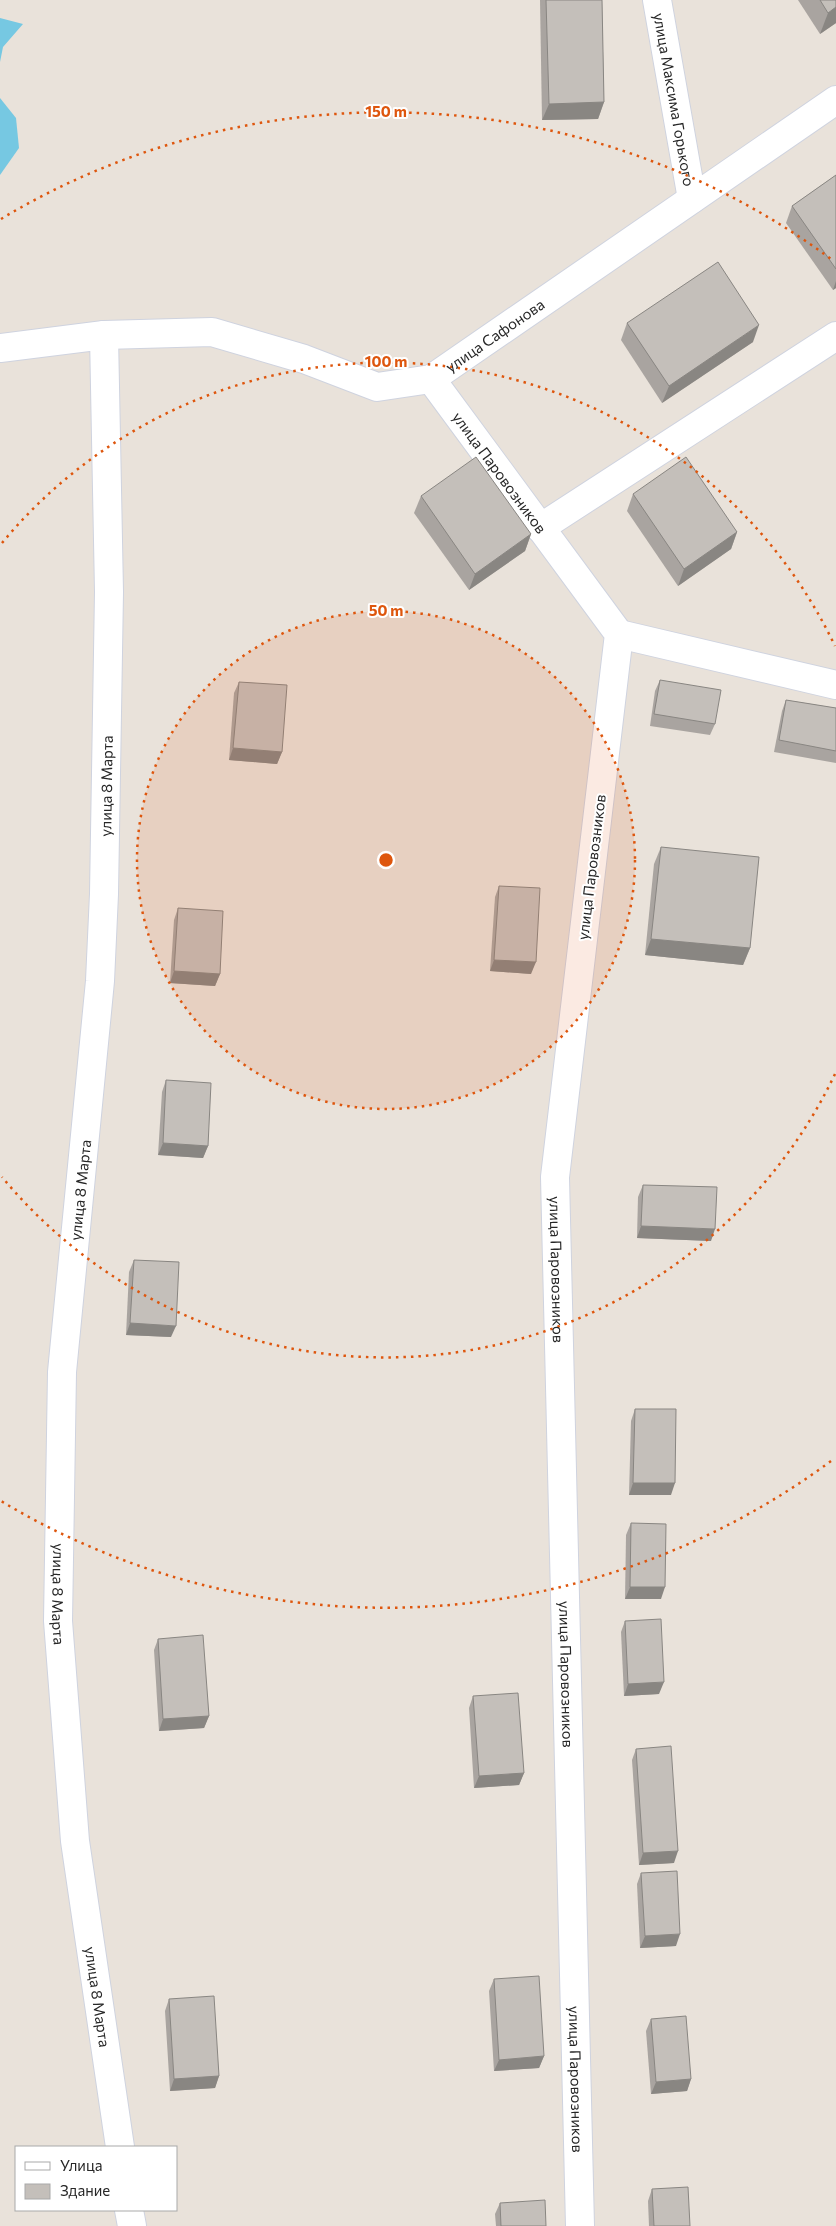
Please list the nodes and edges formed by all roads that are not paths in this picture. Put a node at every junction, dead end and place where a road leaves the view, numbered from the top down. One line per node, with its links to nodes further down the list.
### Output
1 (657, 0): 3 (street, улица Максима Горького)
2 (836, 100): 3 (street, улица Сафонова)
3 (692, 199): 7 (street, улица Сафонова)
4 (104, 335): 6 (street); 7 (street, улица Сафонова); 11 (street, улица 8 Марта)
5 (836, 336): 8 (street)
6 (0, 348)
7 (431, 379): 8 (street, улица Паровозников)
8 (540, 528): 9 (street, улица Паровозников)
9 (619, 634): 10 (street); 14 (street, улица Паровозников)
10 (836, 685)
11 (120, 2146)
12 (129, 2211): 13 (street)
13 (132, 2226)
14 (580, 2226)

